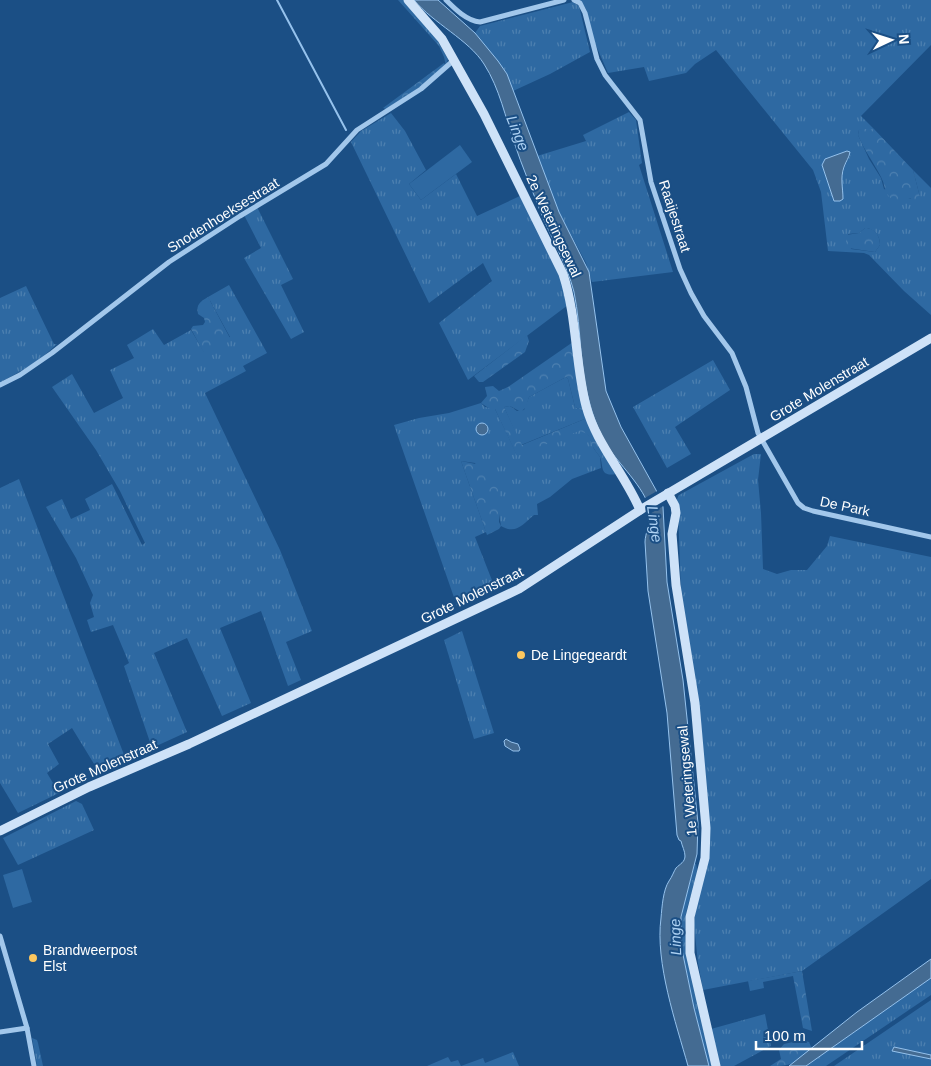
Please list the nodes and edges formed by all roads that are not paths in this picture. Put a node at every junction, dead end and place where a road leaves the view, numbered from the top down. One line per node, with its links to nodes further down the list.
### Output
1 (408, 0): 5 (street, 2e Weteringsewal)
2 (446, 0): 3 (street)
3 (564, 0)
4 (574, 0): 8 (street, Raaijestraat)
5 (454, 60): 7 (street, Snodenhoeksestraat); 10 (street, 2e Weteringsewal)
6 (931, 338): 8 (street, Grote Molenstraat)
7 (0, 385)
8 (761, 439): 9 (street, Grote Molenstraat); 11 (street, De Park)
9 (665, 495): 10 (street, Grote Molenstraat); 17 (street, 1e Weteringsewal)
10 (642, 509): 12 (street, Grote Molenstraat)
11 (931, 537)
12 (0, 831)
13 (0, 936): 14 (street)
14 (27, 1028): 15 (street); 16 (street)
15 (0, 1032)
16 (34, 1066)
17 (716, 1066)

